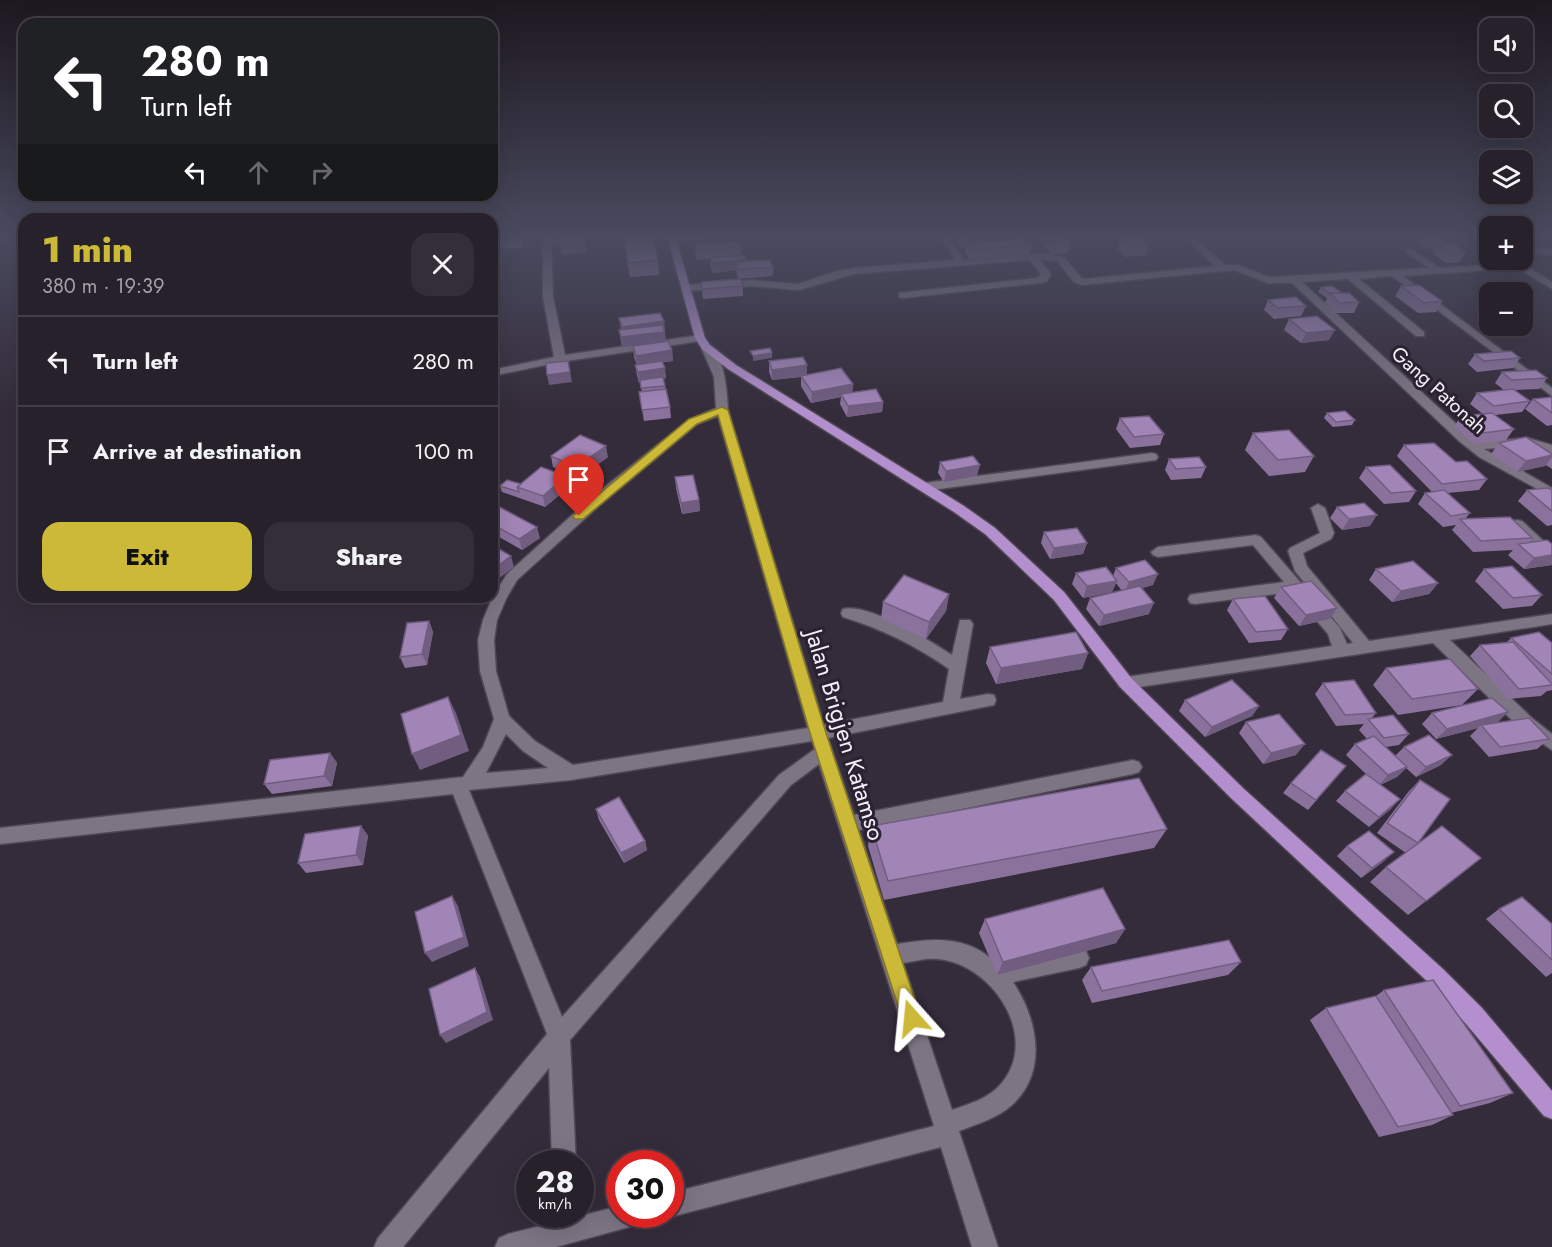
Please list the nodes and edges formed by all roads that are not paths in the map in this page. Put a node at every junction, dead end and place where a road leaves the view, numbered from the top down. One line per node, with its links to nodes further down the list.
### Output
1 (548, 294): 10 (street)
2 (689, 294): 9 (main road, Jalan Brigjen Katamso)
3 (910, 294): 7 (street)
4 (1309, 294): 14 (street, Gang Patonah)
5 (1372, 294): 8 (street)
6 (1422, 294): 12 (street)
7 (902, 295)
8 (1420, 334)
9 (703, 343): 10 (street); 13 (street, Jalan Brigjen Katamso); 17 (main road)
10 (560, 359): 11 (street)
11 (498, 372)
12 (1552, 393)
13 (722, 410): 25 (street); 40 (street, Jalan Brigjen Katamso)
14 (1474, 446): 15 (street); 18 (street, Gang Patonah)
15 (1552, 449)
16 (1152, 457): 17 (street)
17 (924, 488): 36 (main road)
18 (1552, 493)
19 (1318, 508): 33 (street)
20 (1509, 517): 22 (street)
21 (1158, 552): 23 (street)
22 (1552, 557)
23 (1294, 586): 24 (street); 34 (street)
24 (1195, 599)
25 (498, 601)
26 (497, 603): 39 (street)
27 (886, 604): 29 (street)
28 (848, 613): 29 (street)
29 (874, 619): 35 (street)
30 (1552, 619): 32 (street)
31 (965, 624): 35 (street)
32 (1437, 637): 33 (street); 41 (street)
33 (1366, 648): 34 (street)
34 (1342, 651): 36 (street)
35 (958, 667): 38 (street)
36 (1126, 683): 51 (main road)
37 (988, 700): 38 (street)
38 (950, 707): 40 (street)
39 (502, 719): 43 (street); 44 (street)
40 (821, 742): 43 (street); 45 (street, Jalan Brigjen Katamso); 50 (street)
41 (1552, 743)
42 (1132, 767): 45 (street)
43 (571, 773): 44 (street)
44 (464, 784): 46 (street); 50 (street)
45 (847, 824): 47 (street, Jalan Brigjen Katamso)
46 (0, 836)
47 (892, 955): 49 (street); 52 (street, Jalan Brigjen Katamso)
48 (1079, 958): 49 (street)
49 (997, 975): 52 (street)
50 (559, 1036): 53 (street); 56 (street)
51 (1552, 1108)
52 (946, 1129): 54 (street); 58 (street, Jalan Brigjen Katamso)
53 (563, 1150)
54 (684, 1201)
55 (555, 1228): 57 (street)
56 (387, 1247)
57 (508, 1247)
58 (985, 1247)

